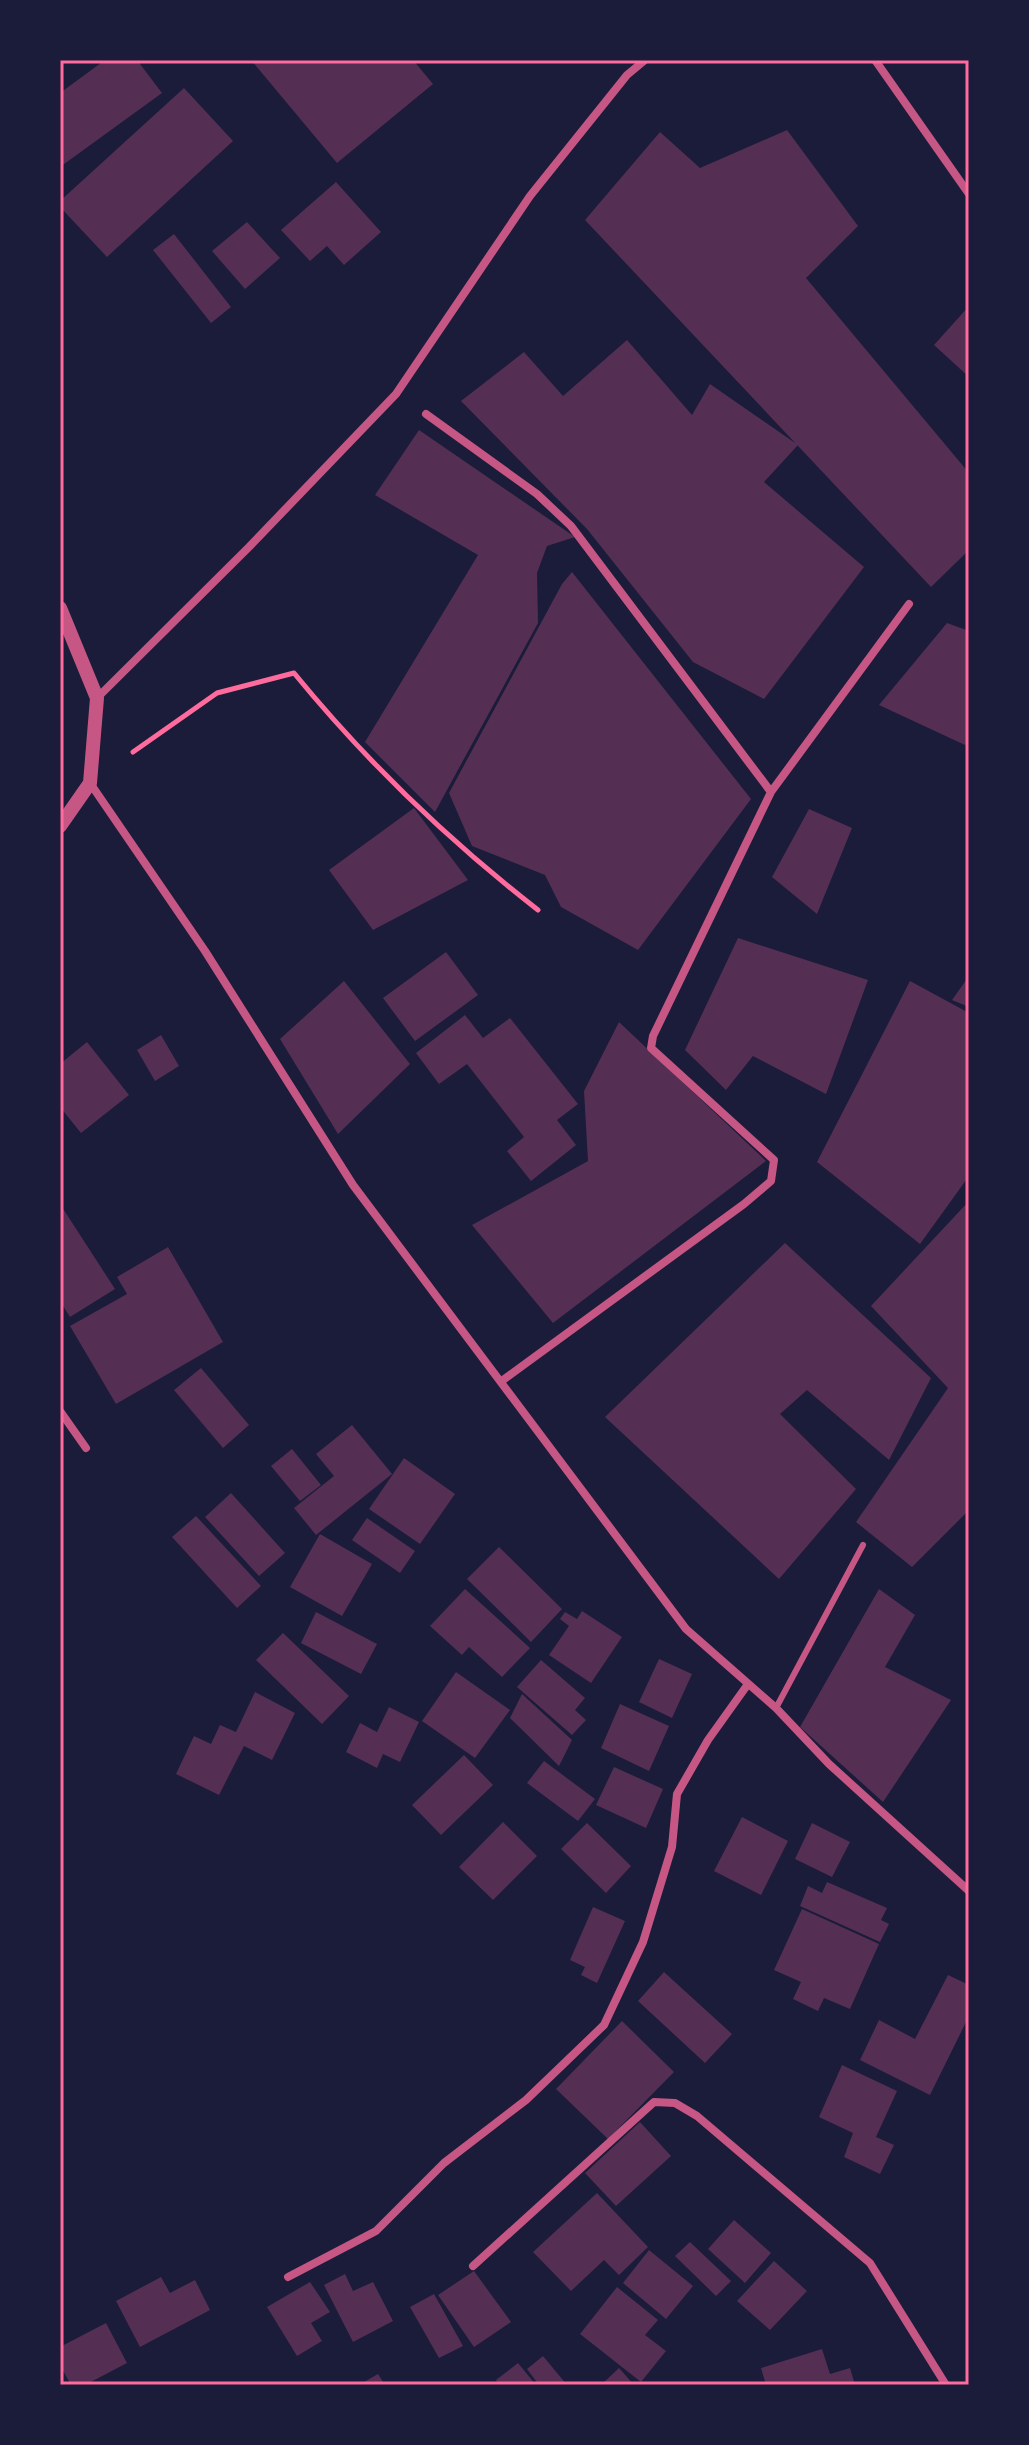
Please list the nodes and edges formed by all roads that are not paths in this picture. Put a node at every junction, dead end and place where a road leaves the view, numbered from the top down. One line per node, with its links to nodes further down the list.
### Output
1 (645, 60): 7 (street)
2 (875, 60): 3 (street)
3 (969, 194)
4 (426, 414): 9 (street)
5 (909, 604): 9 (street)
6 (60, 608): 7 (street)
7 (97, 698): 8 (street)
8 (90, 783): 10 (street); 11 (street)
9 (771, 792): 11 (street)
10 (60, 826)
11 (503, 1380): 15 (street)
12 (60, 1411): 13 (street)
13 (86, 1448)
14 (863, 1545): 16 (lane)
15 (748, 1684): 16 (street); 19 (street)
16 (776, 1708): 17 (street)
17 (969, 1891)
18 (473, 2266): 20 (street)
19 (288, 2277)
20 (946, 2385)

